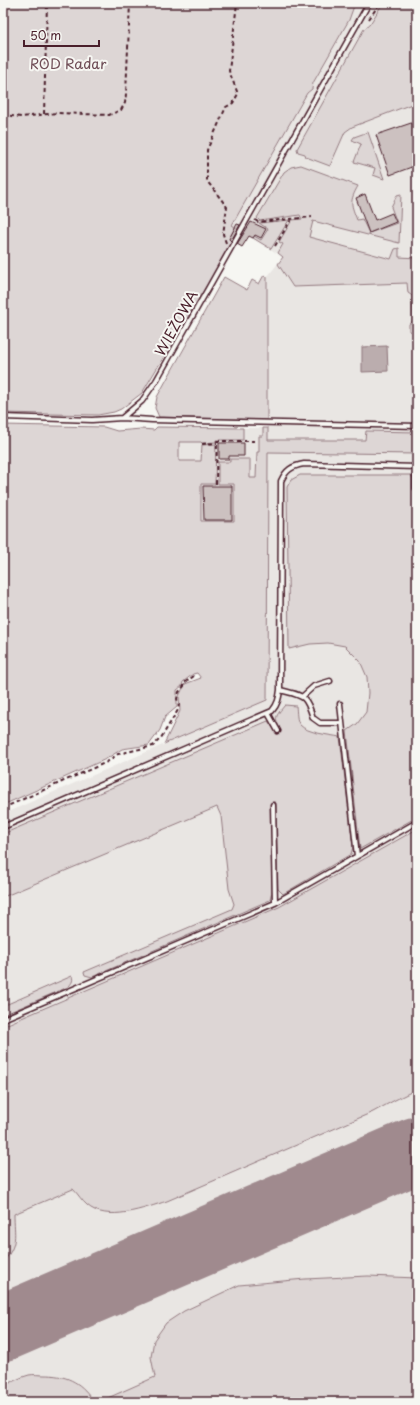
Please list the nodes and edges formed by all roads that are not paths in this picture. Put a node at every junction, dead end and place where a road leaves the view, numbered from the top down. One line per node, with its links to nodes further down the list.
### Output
1 (369, 3): 3 (lane, WIEŻOWA)
2 (3, 418): 3 (lane)
3 (122, 418): 4 (lane)
4 (417, 426)
5 (417, 467): 6 (lane); 8 (lane)
6 (416, 488)
7 (330, 681): 9 (lane)
8 (280, 690): 9 (lane); 11 (lane)
9 (303, 696): 12 (lane)
10 (340, 704): 12 (lane)
11 (268, 713): 13 (lane); 16 (lane)
12 (342, 723): 17 (lane)
13 (278, 731)
14 (273, 805): 18 (lane)
15 (417, 822): 17 (lane)
16 (3, 826)
17 (357, 856): 18 (lane)
18 (275, 903): 19 (lane)
19 (3, 1020)

